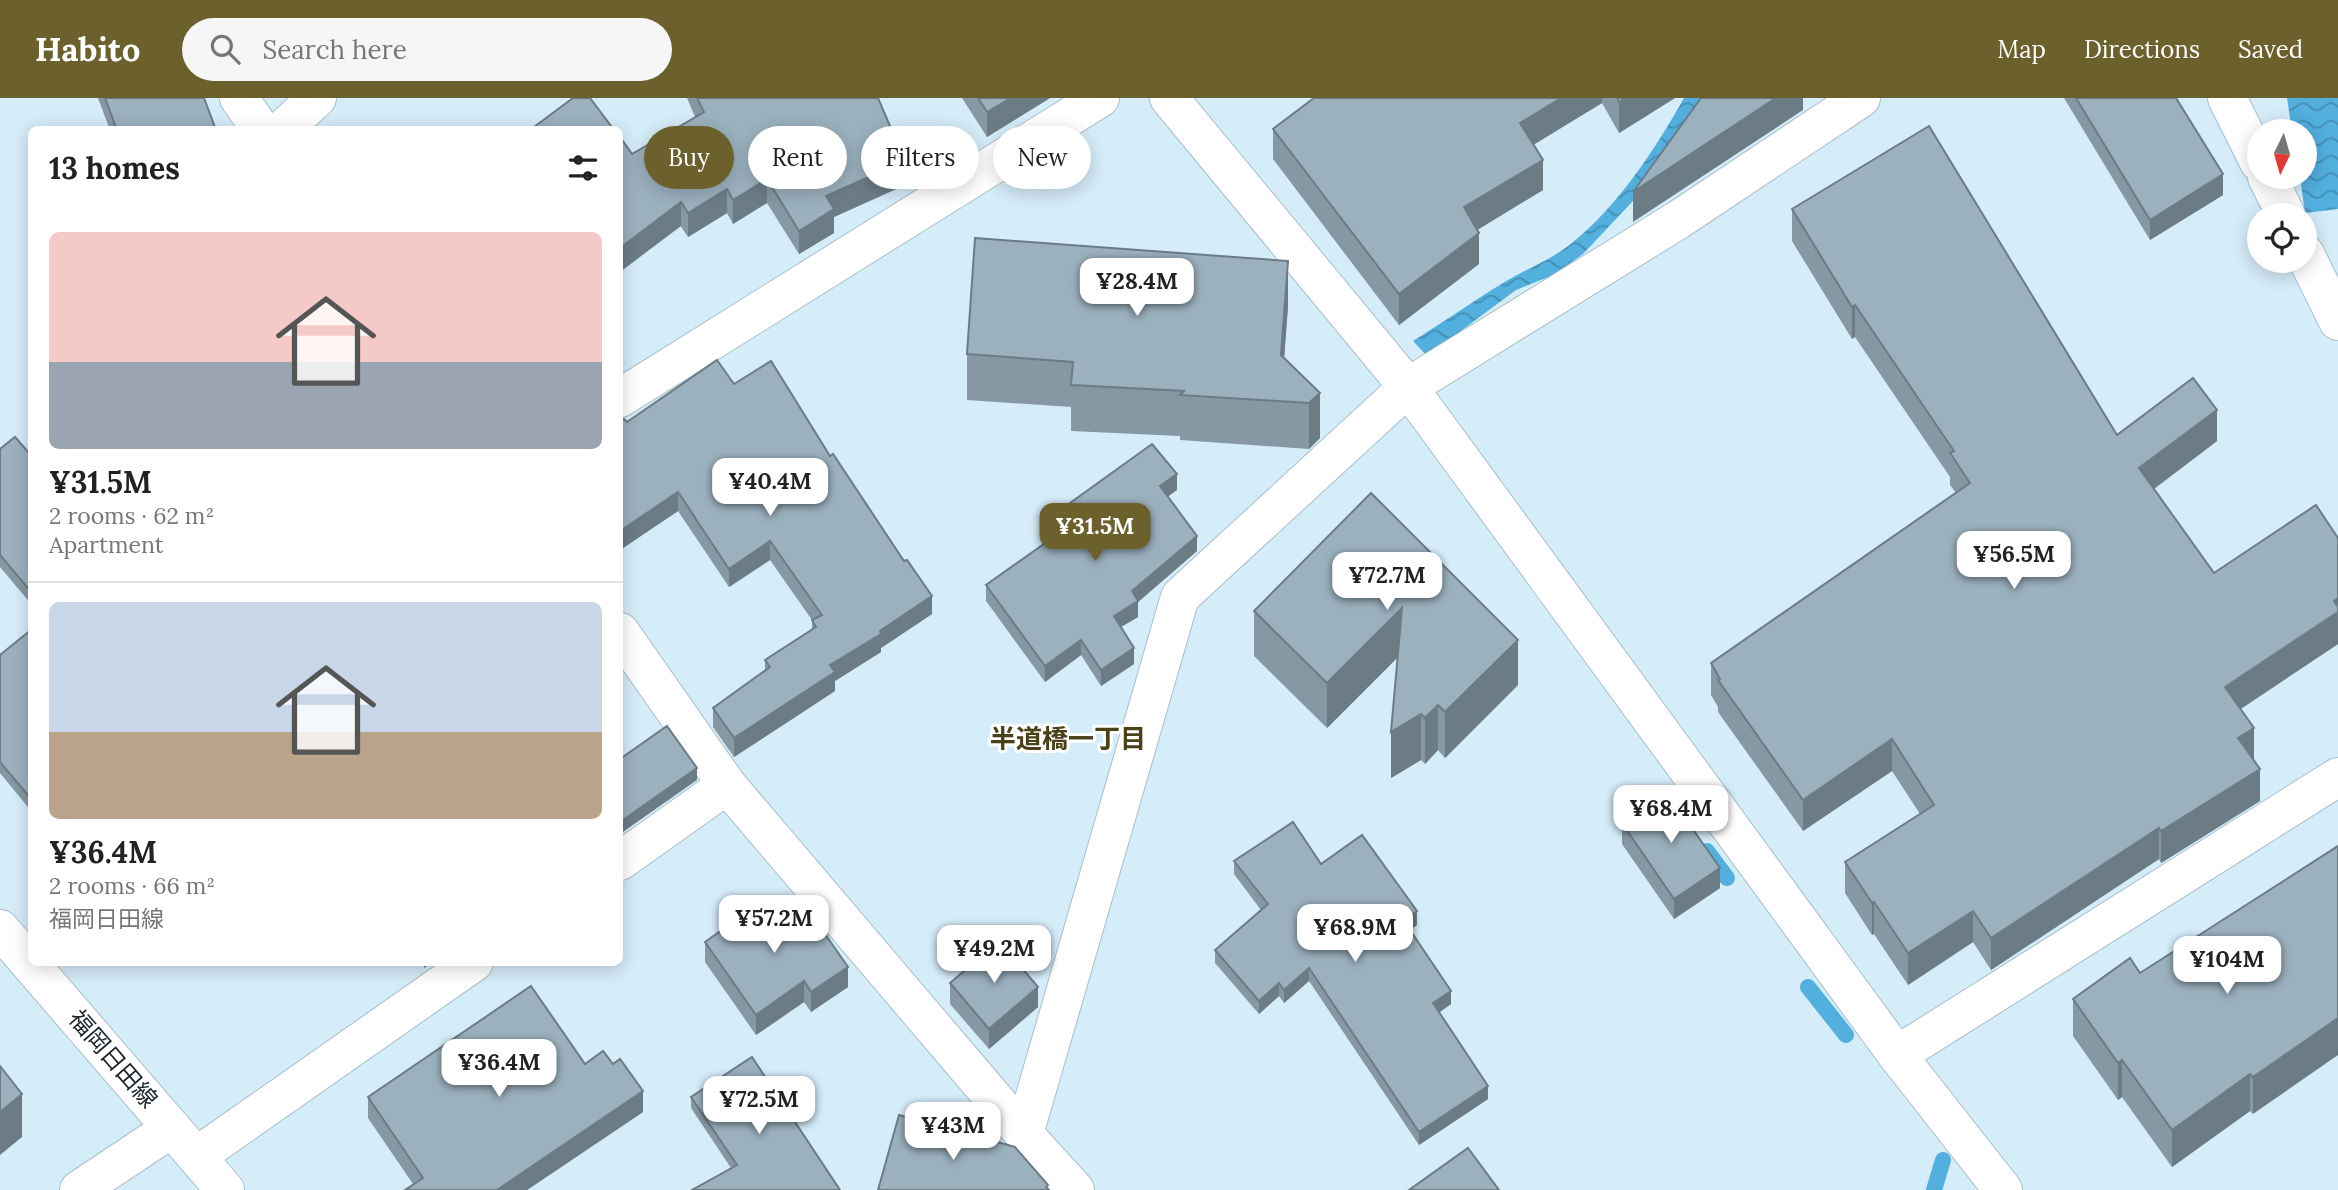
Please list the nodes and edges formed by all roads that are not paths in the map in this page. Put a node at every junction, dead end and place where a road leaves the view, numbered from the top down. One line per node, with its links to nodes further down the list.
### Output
1 (239, 98): 7 (street)
2 (317, 98): 8 (street)
3 (1100, 98): 13 (street)
4 (1169, 98): 12 (street)
5 (1861, 98): 12 (street)
6 (2227, 98): 9 (street)
7 (258, 126)
8 (286, 126)
9 (2247, 138)
10 (2314, 273): 11 (street)
11 (2338, 321)
12 (1408, 387): 22 (street); 24 (street)
13 (623, 396)
14 (623, 636): 16 (street)
15 (2338, 777): 22 (street)
16 (727, 785): 17 (street); 24 (street)
17 (623, 859)
18 (0, 929): 19 (street, 福岡日田線)
19 (28, 961)
20 (32, 966): 23 (street, 福岡日田線)
21 (468, 966): 25 (street)
22 (1897, 1055): 29 (street)
23 (172, 1128): 25 (street, 福岡日田線); 26 (street)
24 (1024, 1134): 28 (street)
25 (198, 1156): 27 (street, 福岡日田線)
26 (79, 1190)
27 (226, 1190)
28 (1075, 1190)
29 (2003, 1190)

